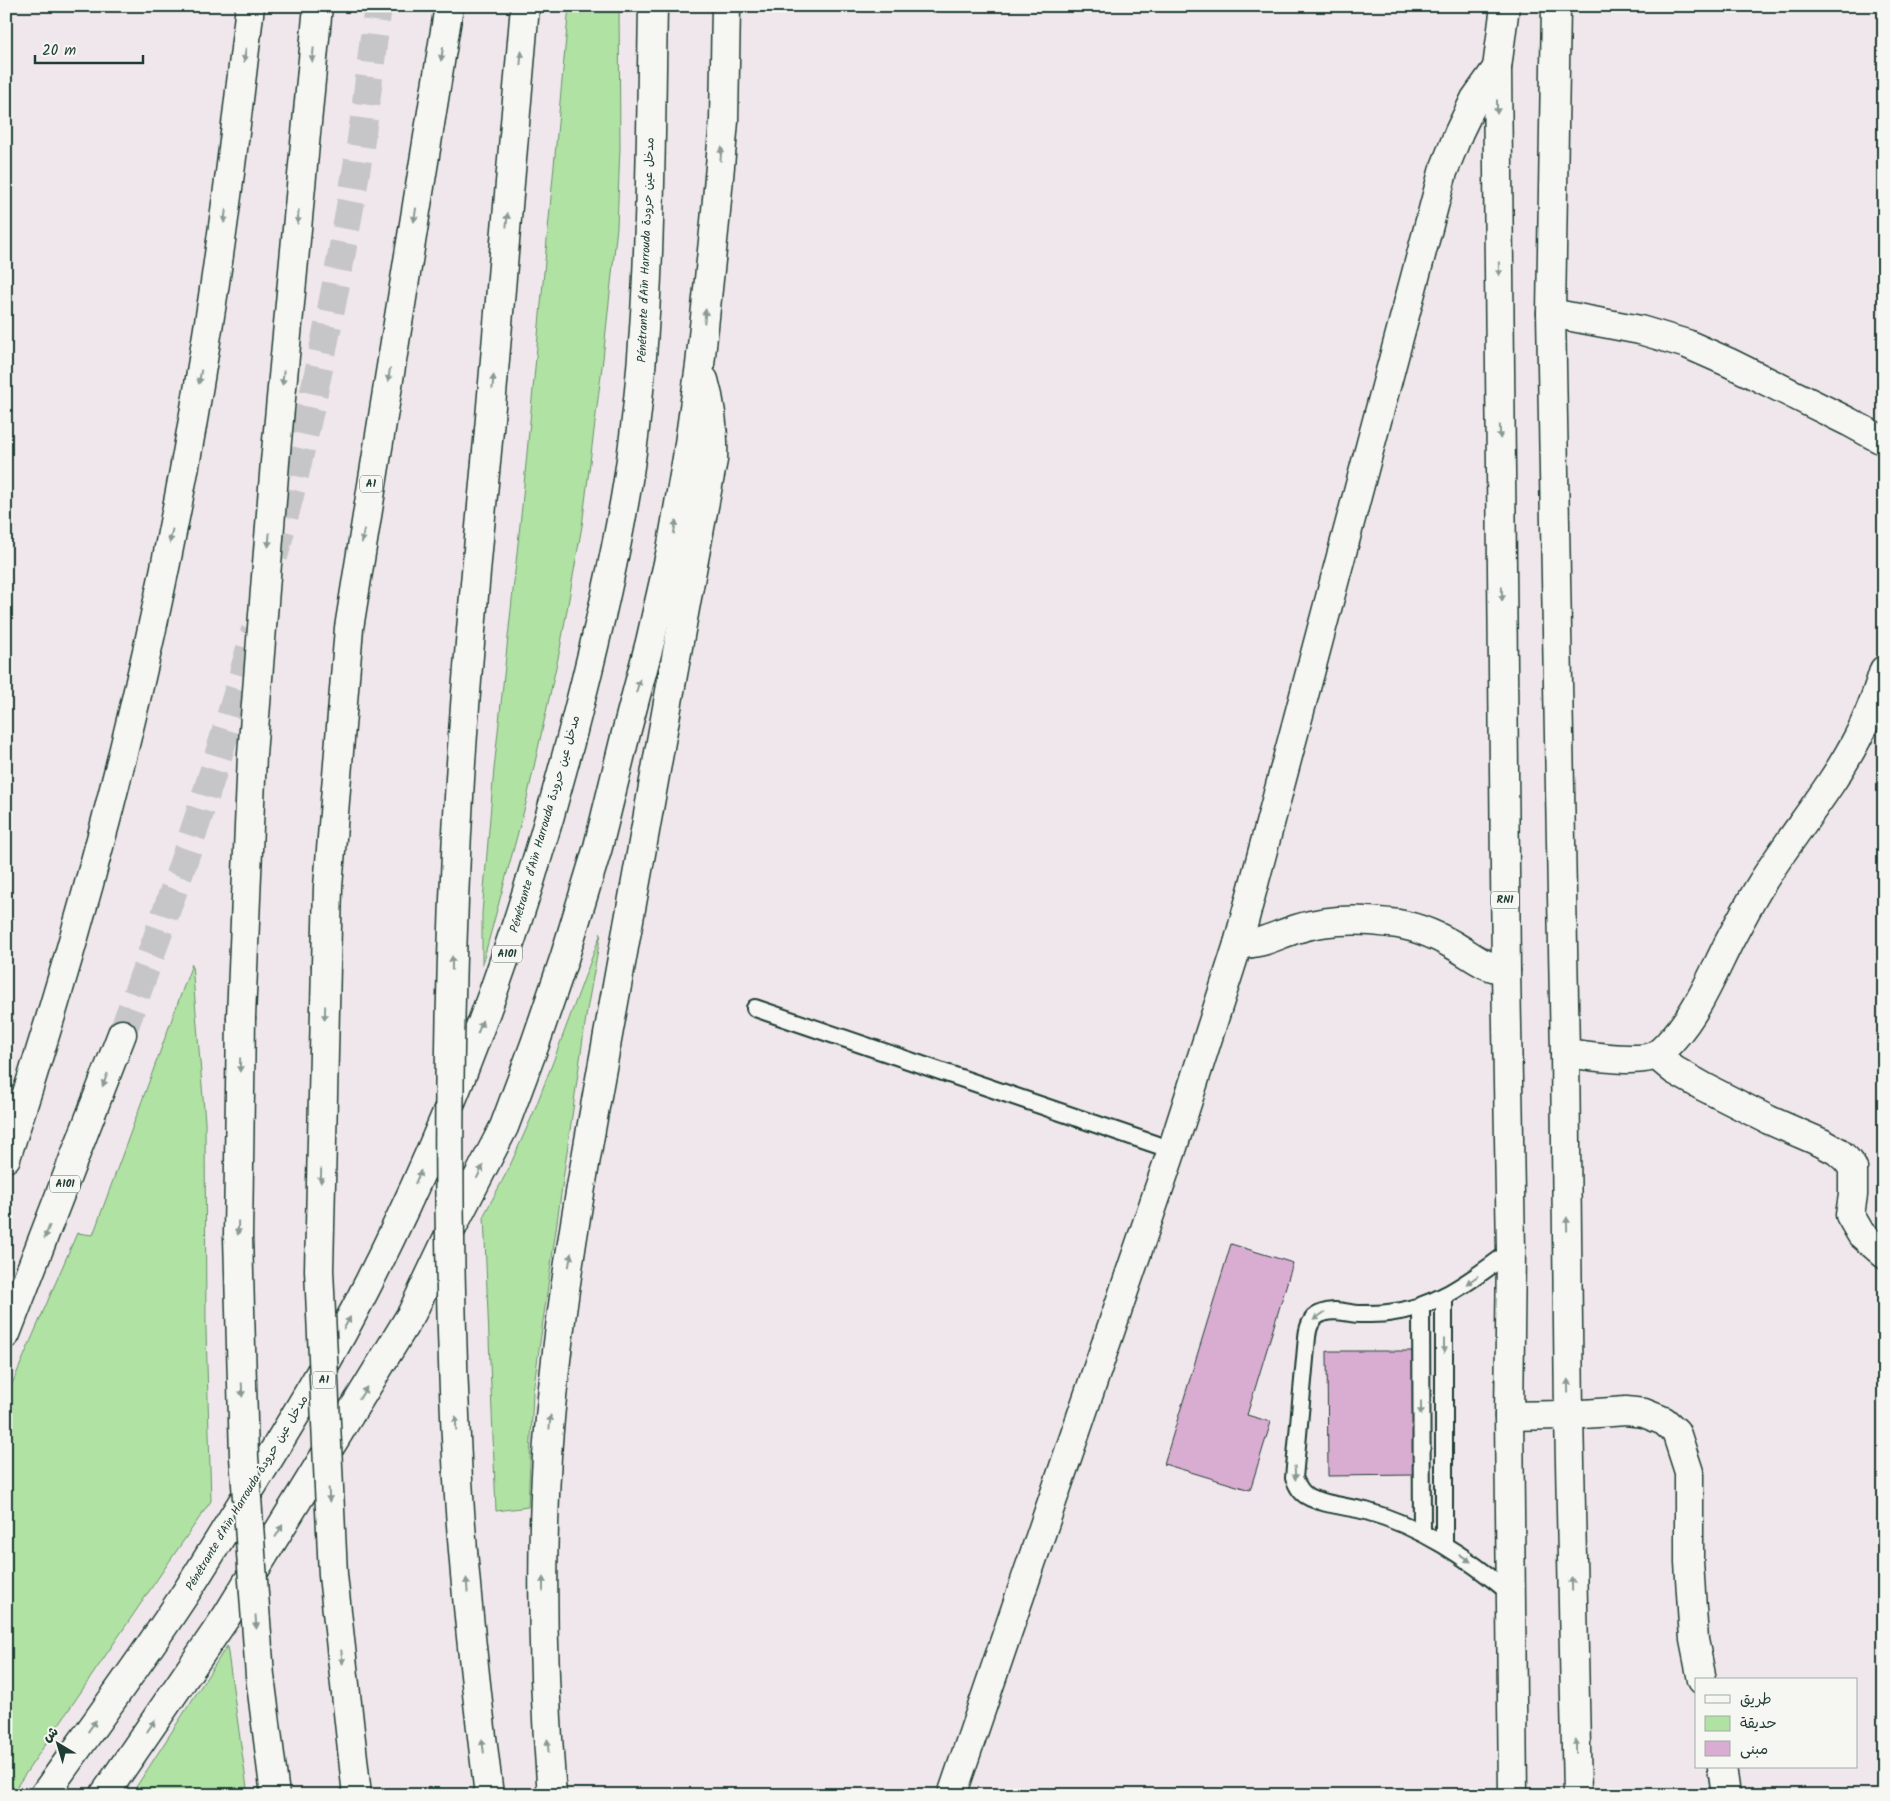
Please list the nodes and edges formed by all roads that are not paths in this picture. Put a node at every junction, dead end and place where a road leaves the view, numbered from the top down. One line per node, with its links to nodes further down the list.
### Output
1 (250, 6): 21 (main road, one-way to 21)
2 (318, 6): 35 (main road, one-way to 35, bridge)
3 (449, 6): 36 (main road, A1, one-way to 36, bridge)
4 (525, 6): 37 (main road, one-way to 4, bridge)
5 (653, 6): 33 (main road, Pénétrante d'Aïn Harrouda مدخل عين حرودة / A101, one-way to 5)
6 (726, 6): 11 (main road, one-way to 6)
7 (1505, 6): 9 (main road, RN1)
8 (1556, 6): 10 (main road)
9 (1497, 68): 14 (main road); 15 (main road, RN1, one-way to 15)
10 (1552, 313): 12 (main road); 18 (main road)
11 (700, 365): 34 (main road, one-way to 11); 38 (main road, one-way to 11)
12 (1884, 441)
13 (1883, 676): 19 (main road)
14 (1238, 944): 15 (main road); 20 (main road)
15 (1506, 970): 22 (main road, RN1)
16 (755, 1008): 20 (lane)
17 (122, 1034): 26 (main road, A101, one-way to 26)
18 (1565, 1053): 19 (main road); 27 (main road, one-way to 18)
19 (1656, 1055): 23 (main road)
20 (1172, 1150): 39 (main road)
21 (6, 1158)
22 (1511, 1251): 24 (lane, one-way to 24); 28 (main road, RN1)
23 (1884, 1254)
24 (1444, 1297): 25 (lane); 30 (lane, one-way to 30)
25 (1421, 1307): 29 (lane, one-way to 29); 29 (lane, one-way to 29)
26 (6, 1334)
27 (1569, 1414): 28 (main road); 32 (main road); 41 (main road, one-way to 27)
28 (1509, 1416): 31 (main road, RN1)
29 (1422, 1532): 30 (lane)
30 (1444, 1544): 31 (lane, one-way to 31)
31 (1511, 1594): 40 (main road, RN1)
32 (1702, 1678)
33 (44, 1795)
34 (104, 1795)
35 (275, 1795)
36 (357, 1795)
37 (489, 1795)
38 (552, 1795)
39 (952, 1795)
40 (1513, 1795)
41 (1577, 1795)

